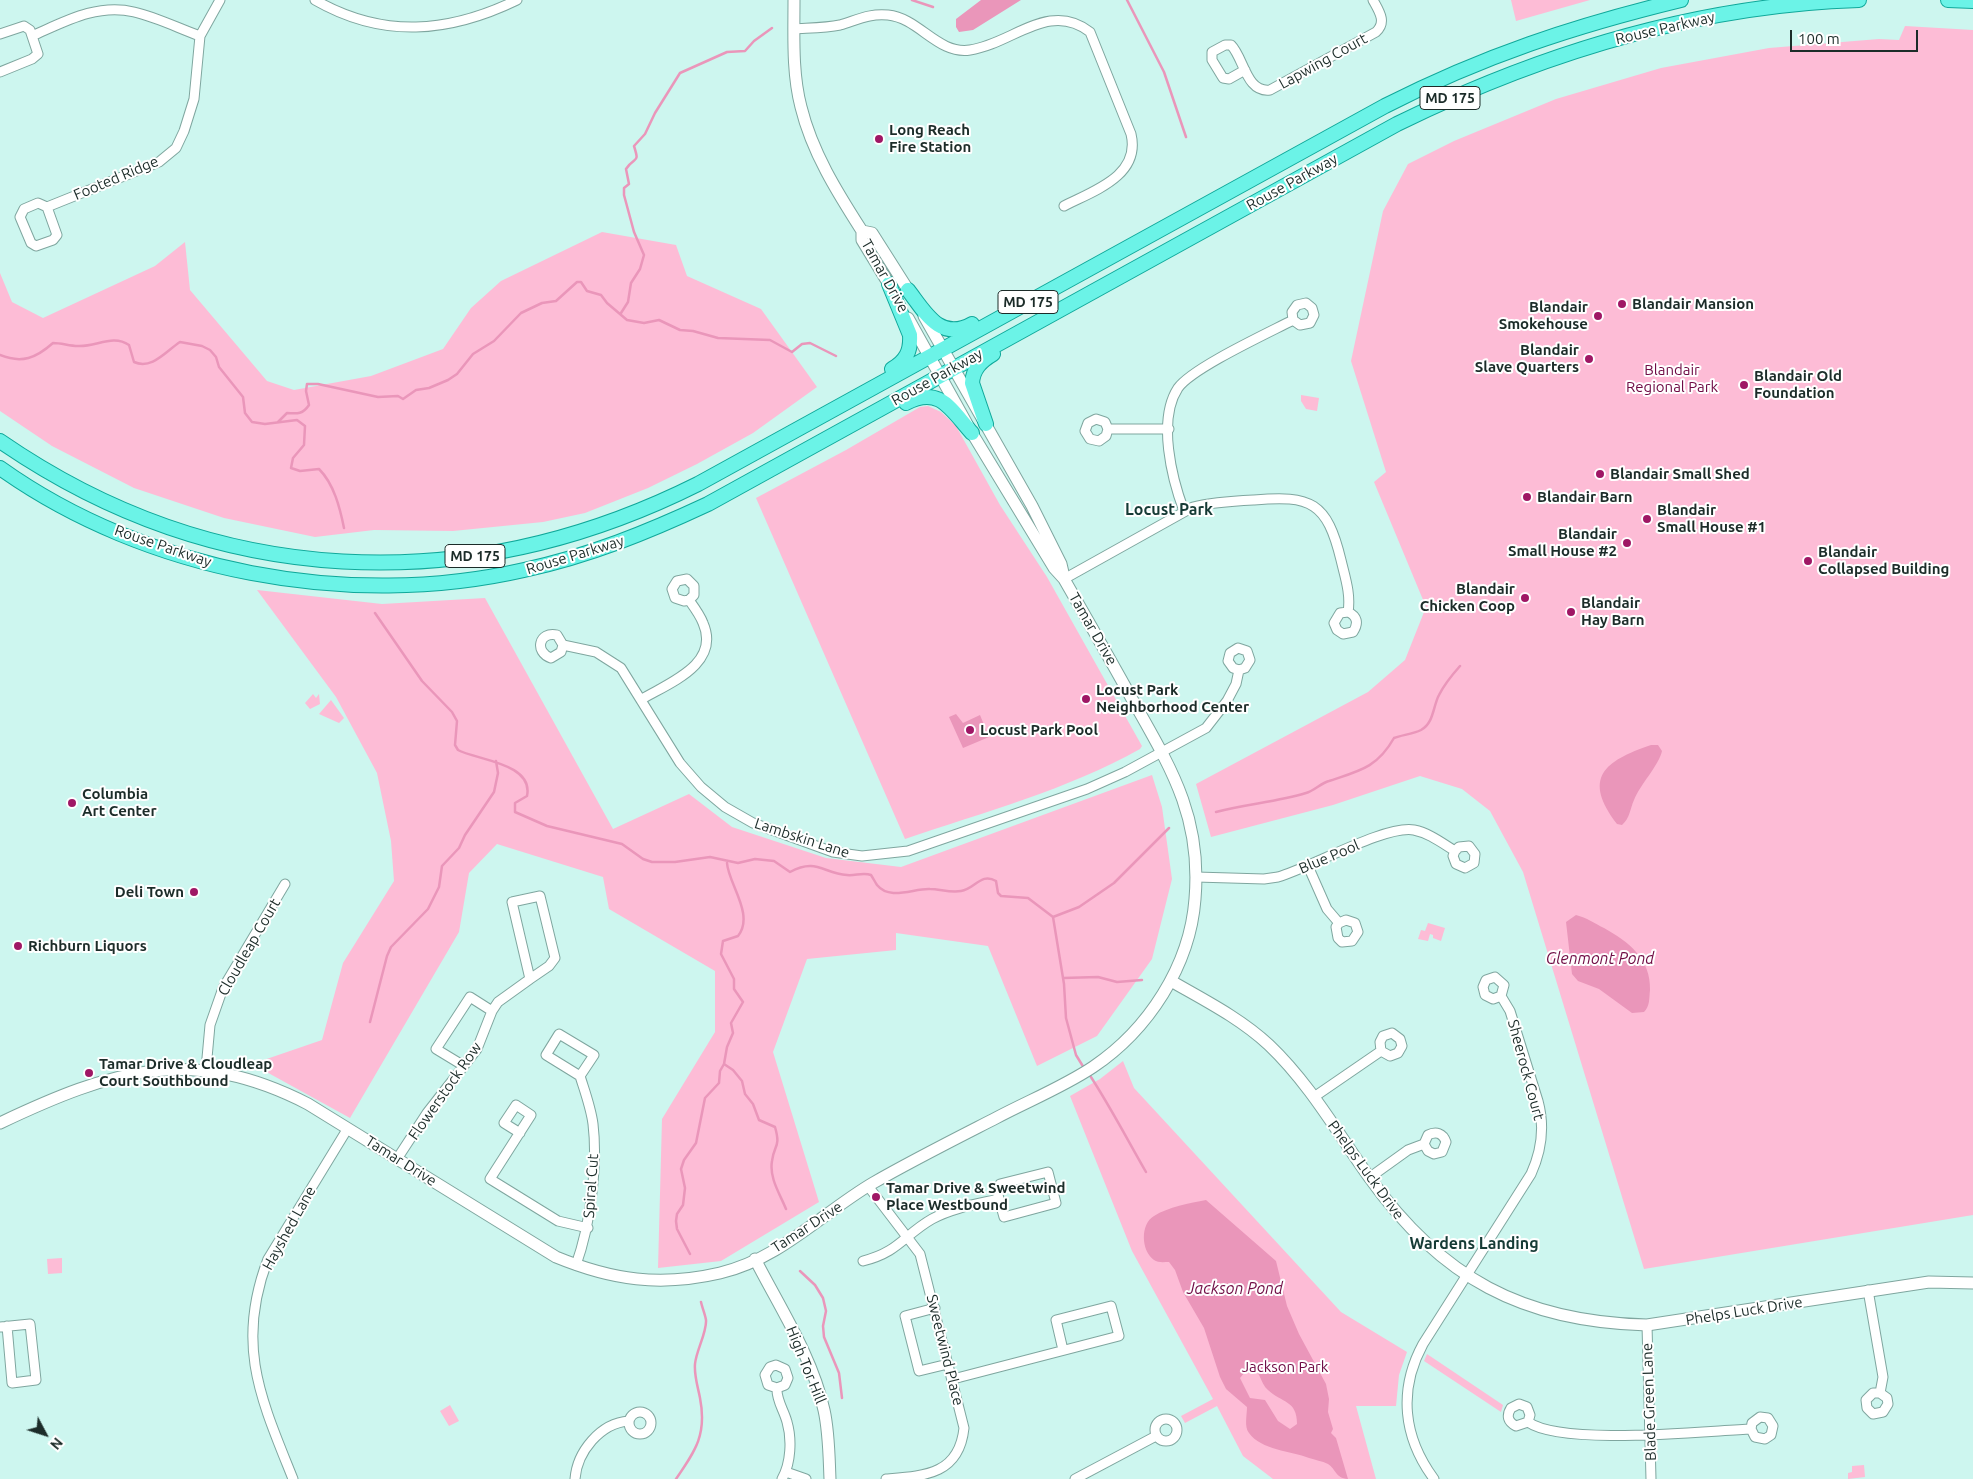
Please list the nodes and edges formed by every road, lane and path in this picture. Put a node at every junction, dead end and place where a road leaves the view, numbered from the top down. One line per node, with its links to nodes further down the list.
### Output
1 (220, 0): 15 (street, Footed Ridge)
2 (315, 0): 3 (street)
3 (517, 0)
4 (794, 0): 12 (street, Tamar Drive)
5 (1373, 0): 16 (street, Lapwing Court)
6 (1681, 0): 21 (main road, Rouse Parkway / MD 175)
7 (1859, 0): 24 (main road, Rouse Parkway / MD 175)
8 (1948, 0): 9 (main road)
9 (1973, 1)
10 (1061, 11): 18 (street)
11 (1034, 14): 12 (street)
12 (794, 29): 20 (street, Tamar Drive)
13 (0, 34): 14 (street)
14 (32, 36): 15 (street); 17 (street)
15 (200, 36): 19 (street, Footed Ridge)
16 (1245, 70)
17 (0, 72)
18 (1064, 206)
19 (47, 207): 19 (street, Footed Ridge)
20 (862, 231): 22 (street, Tamar Drive); 23 (street, Tamar Drive)
21 (1101, 262): 23 (main road); 26 (main road, Rouse Parkway / MD 175)
22 (889, 284): 27 (street, Tamar Drive); 34 (main road)
23 (908, 290): 26 (street, Tamar Drive)
24 (1078, 299): 28 (main road, Rouse Parkway / MD 175); 30 (main road)
25 (1293, 320): 32 (street)
26 (943, 348): 27 (main road, Rouse Parkway / MD 175); 28 (street, Tamar Drive)
27 (930, 356): 29 (street, Tamar Drive); 34 (main road, Rouse Parkway / MD 175)
28 (954, 368): 29 (main road, Rouse Parkway / MD 175); 30 (street, Tamar Drive)
29 (942, 375): 33 (street, Tamar Drive); 35 (main road, Rouse Parkway / MD 175)
30 (986, 424): 39 (street, Tamar Drive)
31 (1108, 430): 32 (street)
32 (1168, 430): 38 (street)
33 (972, 433): 35 (main road); 39 (street, Tamar Drive)
34 (777, 440): 36 (main road, Rouse Parkway / MD 175)
35 (823, 440): 37 (main road, Rouse Parkway / MD 175)
36 (0, 441)
37 (0, 468)
38 (1184, 511): 39 (street); 41 (street)
39 (1064, 579): 45 (street, Tamar Drive)
40 (690, 600): 44 (street)
41 (1348, 612)
42 (563, 645): 44 (street, Lambskin Lane)
43 (1240, 670): 45 (street, Lambskin Lane)
44 (642, 699): 45 (street, Lambskin Lane)
45 (1162, 752): 48 (street, Tamar Drive)
46 (1455, 850): 47 (street, Blue Pool)
47 (1308, 866): 48 (street, Blue Pool); 50 (street)
48 (1196, 877): 52 (street, Tamar Drive)
49 (285, 884): 57 (street, Cloudleap Court)
50 (1339, 923)
51 (530, 979): 51 (street, Flowerstock Row); 54 (street, Flowerstock Row)
52 (1171, 981): 59 (street, Phelps Luck Drive); 66 (street, Tamar Drive)
53 (1500, 996): 73 (street, Sheerock Court)
54 (492, 1011): 56 (street, Flowerstock Row); 56 (street)
55 (1382, 1051): 59 (street)
56 (464, 1066): 64 (street, Flowerstock Row)
57 (206, 1070): 60 (street, Tamar Drive); 61 (street, Tamar Drive)
58 (580, 1076): 58 (street); 68 (street, Spiral Cut)
59 (1314, 1097): 65 (street, Phelps Luck Drive)
60 (0, 1123)
61 (348, 1128): 64 (street, Tamar Drive); 90 (street, Hayshed Lane)
62 (520, 1133): 68 (street)
63 (1424, 1144): 65 (street)
64 (397, 1159): 72 (street, Tamar Drive)
65 (1369, 1178): 73 (street, Phelps Luck Drive)
66 (868, 1186): 69 (street, Sweetwind Place); 70 (street, Tamar Drive)
67 (999, 1199): 67 (street); 69 (street)
68 (588, 1228): 72 (street, Spiral Cut)
69 (908, 1237): 71 (street); 76 (street, Sweetwind Place)
70 (755, 1259): 72 (street, Tamar Drive); 93 (street, High Tor Hill)
71 (864, 1261)
72 (576, 1265)
73 (1467, 1276): 77 (street, Phelps Luck Drive); 96 (street, Sheerock Court)
74 (1973, 1283): 75 (street, Phelps Luck Drive)
75 (1868, 1290): 77 (street, Phelps Luck Drive); 83 (street)
76 (935, 1308): 80 (street, Sweetwind Place); 80 (street)
77 (1647, 1325): 87 (street, Blade Green Lane)
78 (3, 1326): 78 (street)
79 (1063, 1350): 79 (street); 81 (street)
80 (948, 1364): 81 (street, Sweetwind Place)
81 (953, 1379): 94 (street, Sweetwind Place)
82 (777, 1388): 89 (street)
83 (1880, 1393)
84 (629, 1421): 91 (street)
85 (1528, 1422): 87 (street)
86 (1751, 1429): 87 (street)
87 (1649, 1433): 97 (street, Blade Green Lane)
88 (1156, 1436): 95 (street)
89 (784, 1475): 92 (street)
90 (293, 1479)
91 (575, 1479)
92 (806, 1479)
93 (830, 1479)
94 (886, 1479)
95 (1076, 1479)
96 (1434, 1479)
97 (1651, 1479)

